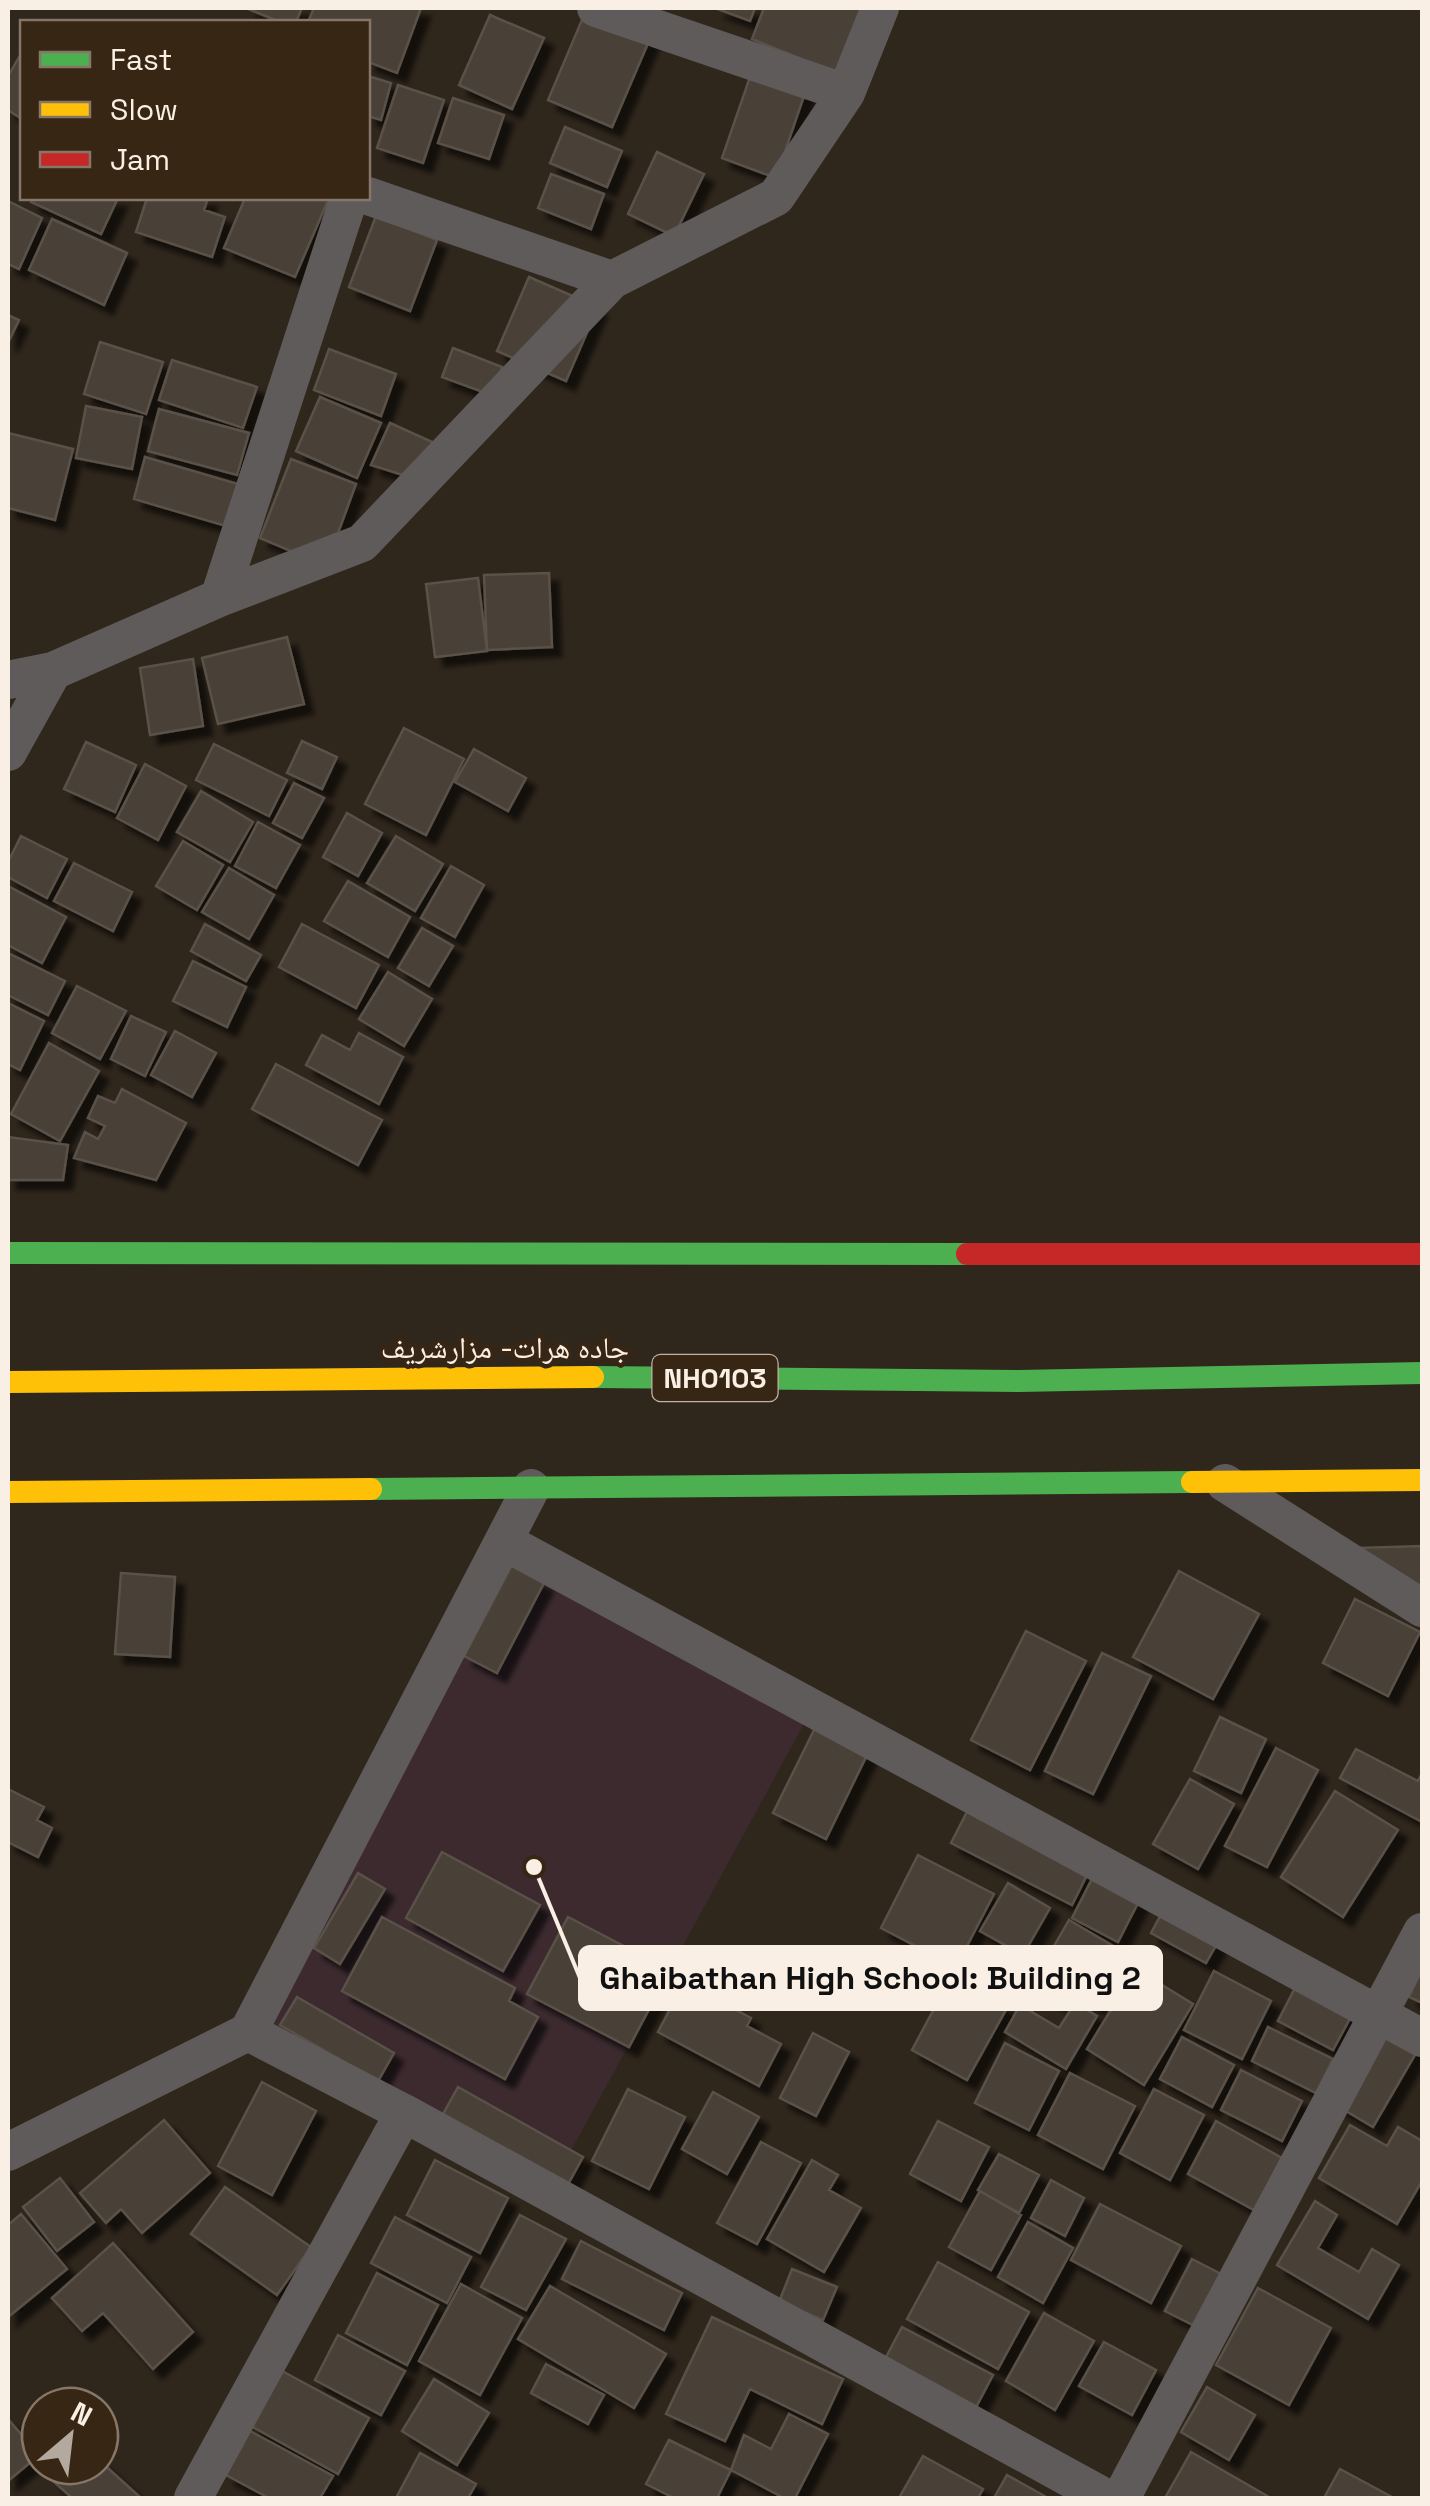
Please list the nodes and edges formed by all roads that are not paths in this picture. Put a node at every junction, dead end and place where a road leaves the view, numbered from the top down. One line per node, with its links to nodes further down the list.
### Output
1 (596, 8): 3 (street)
2 (880, 8): 3 (street)
3 (846, 93): 6 (street)
4 (370, 197): 6 (street)
5 (349, 200): 7 (street)
6 (612, 280): 7 (street)
7 (219, 598): 8 (street)
8 (53, 671): 9 (street); 10 (street)
9 (8, 680)
10 (8, 752)
11 (8, 1253): 12 (main road)
12 (1422, 1254)
13 (1422, 1374): 14 (main road, جاده هرات- مزارشریف / NH0103)
14 (8, 1382)
15 (1422, 1480): 16 (main road)
16 (1223, 1482): 17 (main road); 20 (street)
17 (531, 1488): 18 (main road); 19 (street)
18 (8, 1492)
19 (505, 1542): 22 (street); 23 (street)
20 (1422, 1608)
21 (1422, 1932): 22 (street)
22 (1380, 2015): 24 (street); 29 (street)
23 (248, 2032): 25 (street); 26 (street)
24 (1422, 2038)
25 (404, 2112): 27 (street); 28 (street)
26 (8, 2152)
27 (193, 2498)
28 (1106, 2498)
29 (1121, 2498)

